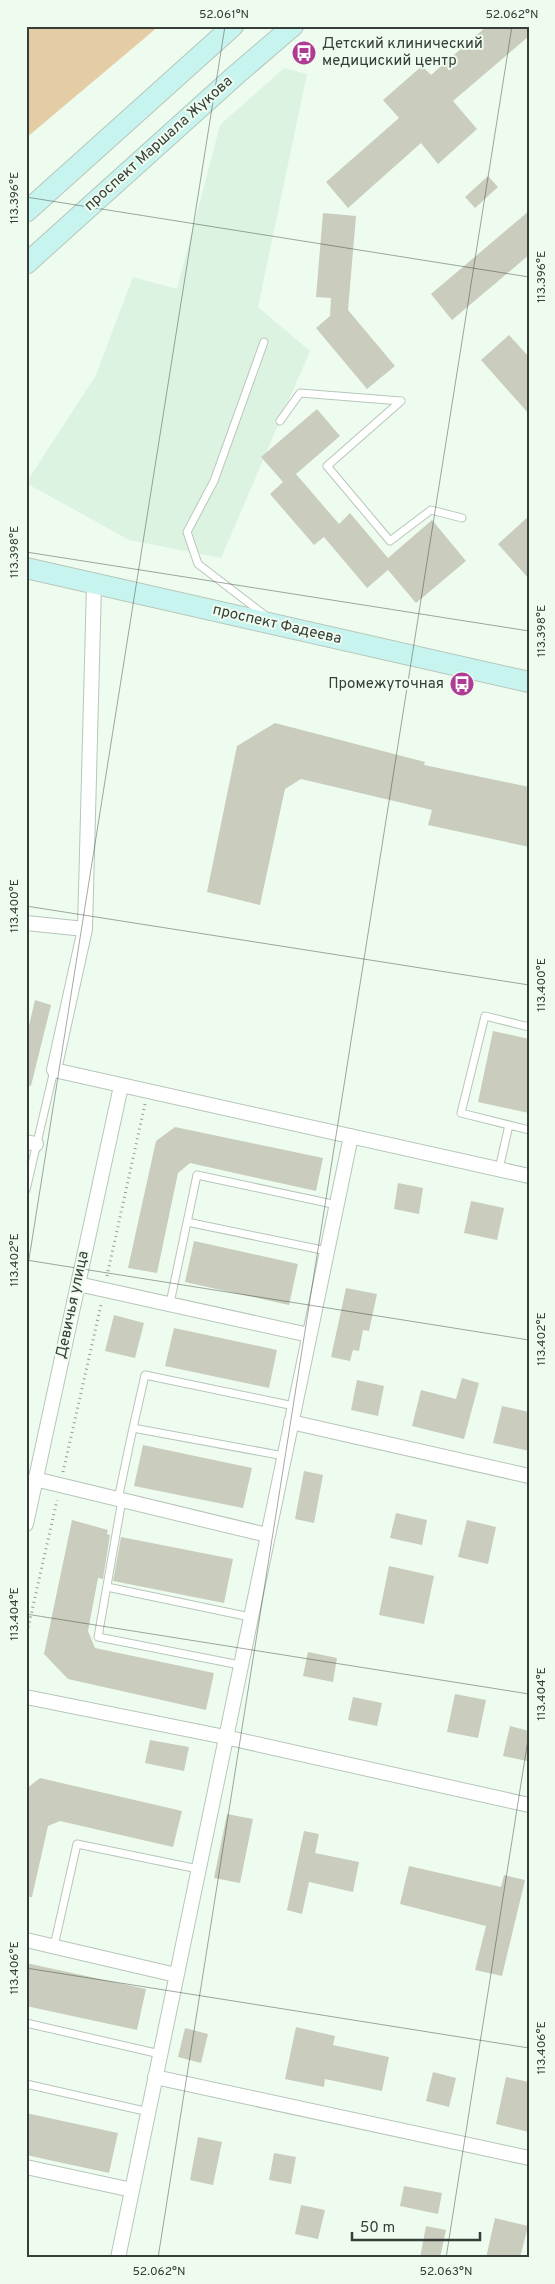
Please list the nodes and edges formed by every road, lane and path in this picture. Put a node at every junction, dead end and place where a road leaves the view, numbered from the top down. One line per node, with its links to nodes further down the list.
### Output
1 (233, 26): 3 (main road)
2 (293, 26): 4 (main road, проспект Маршала Жукова)
3 (26, 212)
4 (26, 264)
5 (264, 342): 10 (lane)
6 (280, 421): 7 (lane)
7 (462, 518)
8 (26, 568): 9 (main road, проспект Фадеева)
9 (94, 585): 10 (main road, проспект Фадеева); 13 (street)
10 (278, 625): 11 (main road, проспект Фадеева)
11 (529, 682)
12 (26, 923): 13 (street)
13 (85, 929): 15 (street)
14 (529, 1027): 18 (lane)
15 (54, 1070): 16 (street); 21 (lane)
16 (121, 1086): 17 (street); 28 (street, Девичья улица)
17 (148, 1092): 20 (street); 29 (path)
18 (509, 1125): 19 (lane); 22 (lane)
19 (529, 1130)
20 (351, 1136): 22 (street); 25 (street)
21 (31, 1143): 24 (lane)
22 (499, 1169): 23 (street)
23 (529, 1176)
24 (26, 1190)
25 (337, 1205): 26 (lane); 27 (street)
26 (187, 1222): 27 (lane); 30 (lane)
27 (327, 1252): 31 (street)
28 (78, 1284): 29 (street); 37 (street, Девичья улица)
29 (104, 1290): 30 (street); 38 (path)
30 (170, 1303): 31 (street)
31 (310, 1335): 32 (street)
32 (294, 1406): 33 (street); 34 (lane)
33 (291, 1422): 35 (street); 36 (street)
34 (133, 1428): 35 (lane); 39 (lane)
35 (284, 1456): 41 (street)
36 (529, 1476)
37 (36, 1479): 38 (street); 40 (street, Девичья улица)
38 (60, 1485): 39 (street); 44 (path)
39 (120, 1500): 41 (street); 42 (lane)
40 (26, 1524)
41 (267, 1535): 43 (street)
42 (107, 1587): 43 (lane); 45 (lane)
43 (250, 1617): 45 (street)
44 (26, 1637)
45 (240, 1665): 47 (street)
46 (26, 1697): 47 (street)
47 (225, 1737): 48 (street); 49 (street)
48 (529, 1804)
49 (198, 1869): 51 (lane); 52 (street)
50 (26, 1940): 51 (street)
51 (54, 1946): 52 (street)
52 (176, 1975): 54 (street)
53 (26, 2023): 54 (lane)
54 (160, 2054): 55 (street)
55 (155, 2077): 57 (street); 58 (street)
56 (26, 2084): 57 (lane)
57 (149, 2112): 60 (street)
58 (529, 2158)
59 (26, 2167): 60 (street)
60 (132, 2190): 61 (street)
61 (118, 2258)

